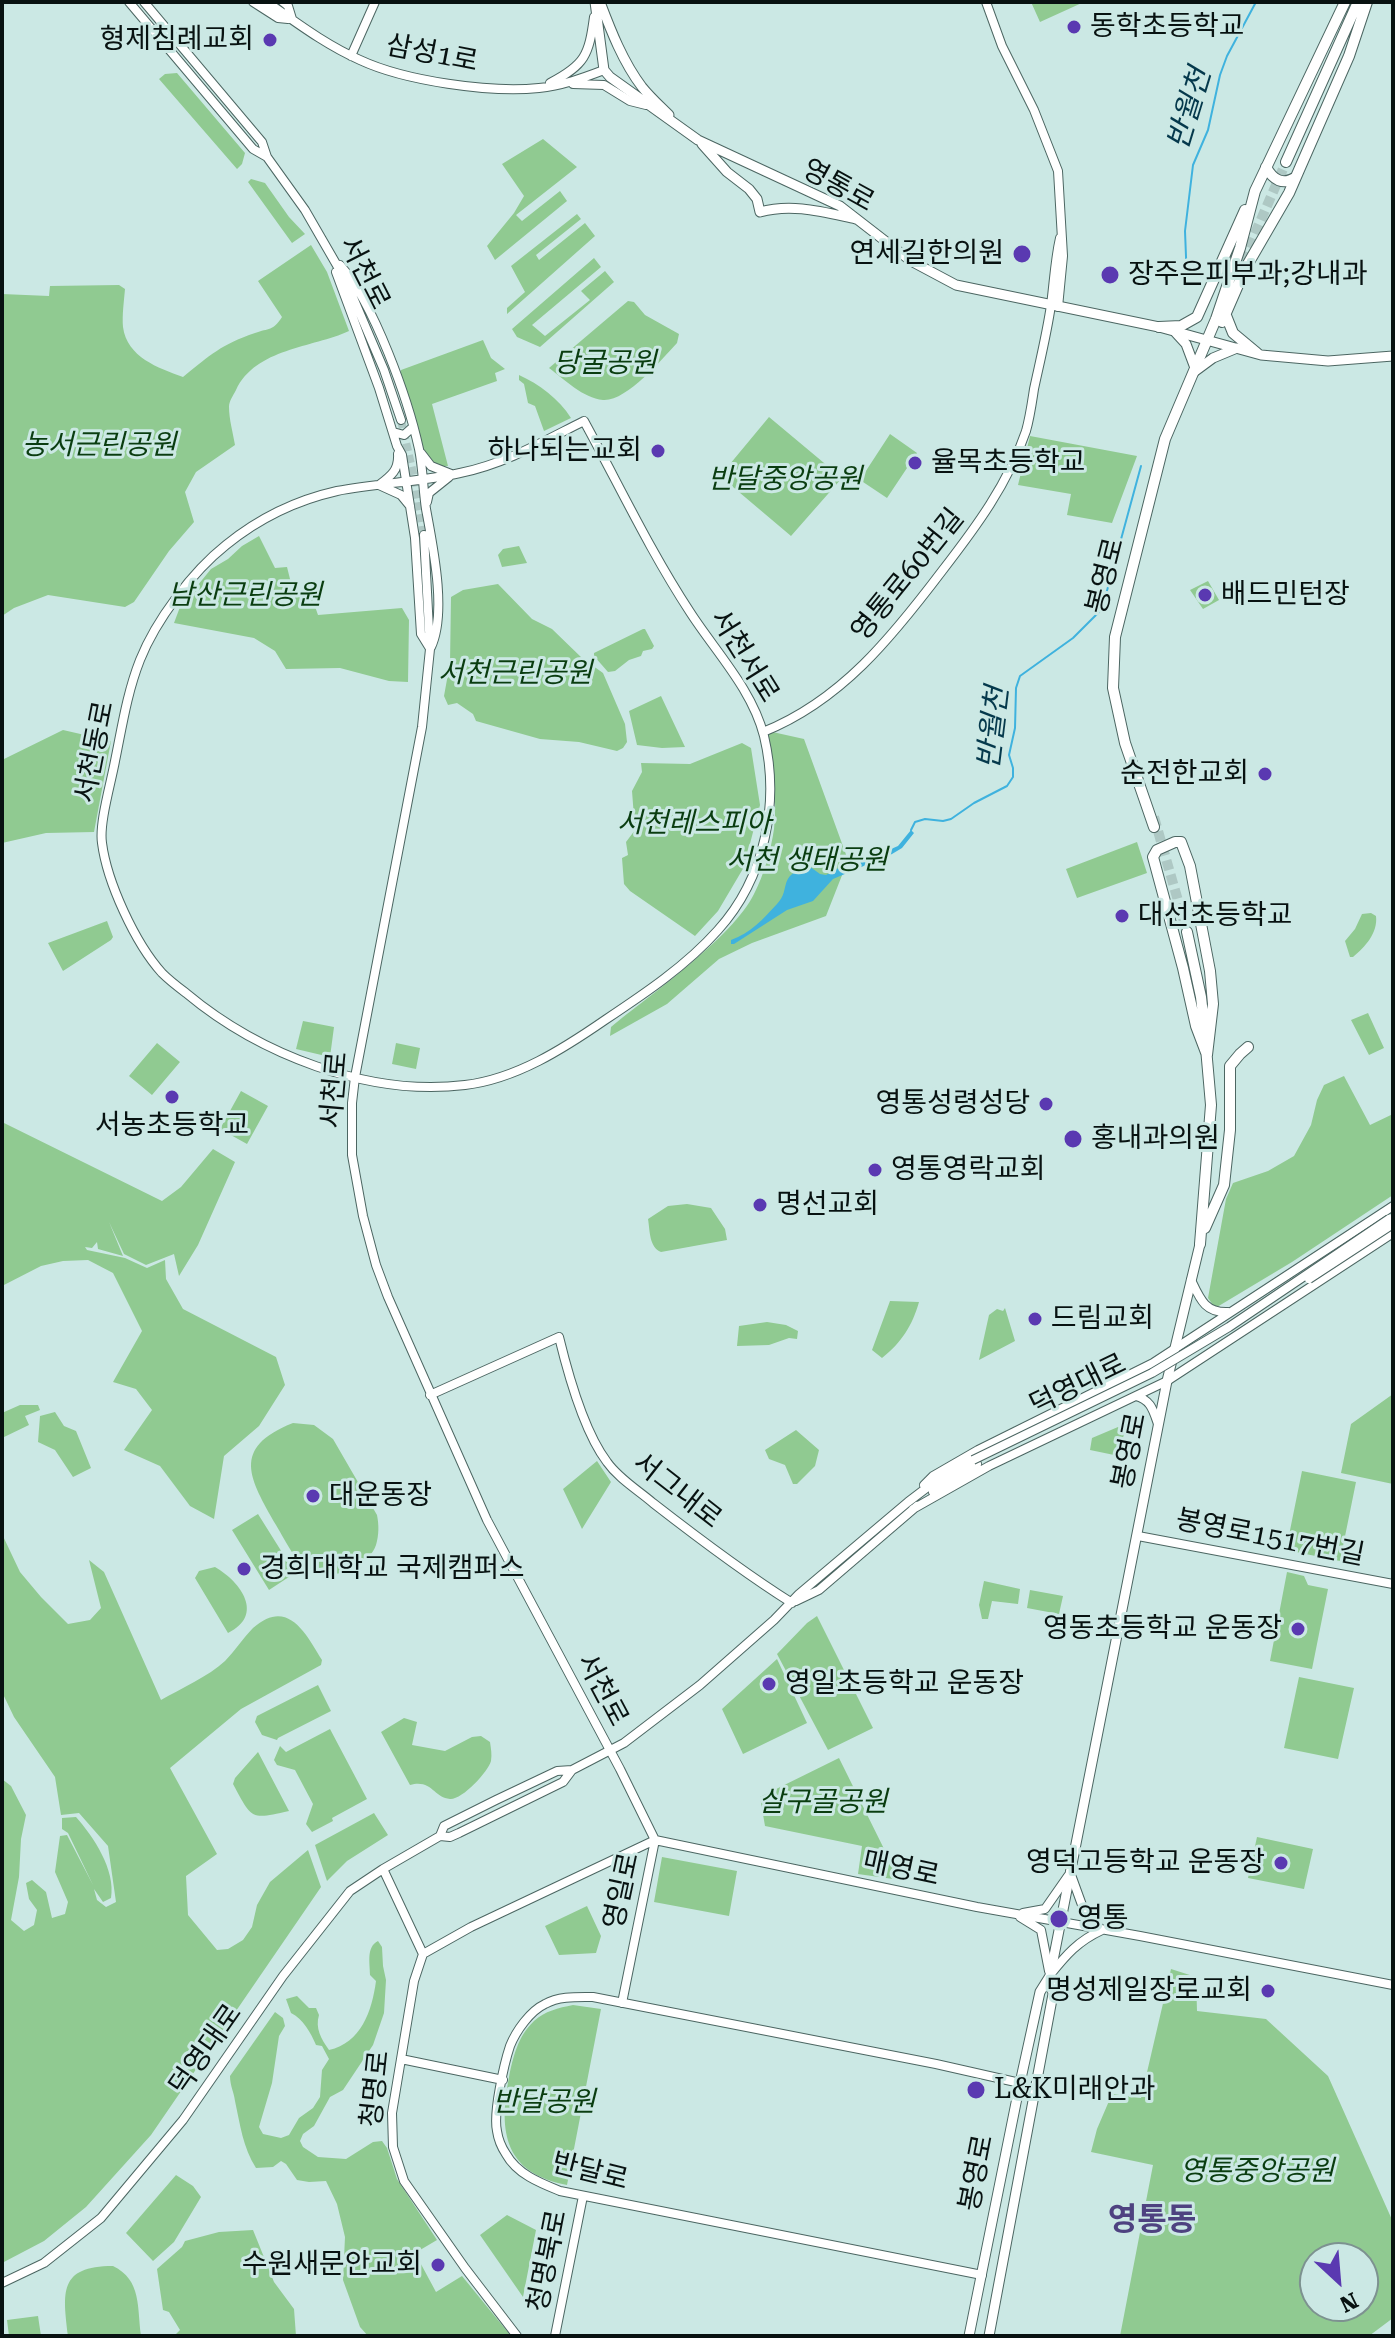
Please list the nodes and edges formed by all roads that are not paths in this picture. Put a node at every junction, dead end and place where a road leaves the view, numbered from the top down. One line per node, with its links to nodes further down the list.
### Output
1 (129, 2): 20 (street, 서천로)
2 (144, 2): 20 (street, 서천로)
3 (253, 2): 12 (street)
4 (267, 2): 12 (street, 삼성1로)
5 (283, 2): 12 (street)
6 (375, 2): 13 (street)
7 (986, 2): 26 (street)
8 (1345, 2): 22 (highway)
9 (1358, 2): 21 (highway)
10 (1367, 2): 23 (highway)
11 (597, 4): 14 (main road); 16 (street); 18 (main road)
12 (292, 20): 13 (street, 삼성1로)
13 (351, 56): 16 (street, 삼성1로)
14 (604, 70): 15 (street, 삼성1로); 17 (main road, 영통로)
15 (564, 83): 16 (street, 삼성1로); 17 (street)
16 (540, 88)
17 (648, 105): 18 (main road, 영통로)
18 (682, 129): 19 (main road, 영통로)
19 (698, 140): 25 (main road, 영통로); 25 (main road)
20 (267, 157): 27 (street, 서천로)
21 (1286, 162)
22 (1266, 167): 23 (highway); 24 (highway)
23 (1299, 170): 30 (highway)
24 (1255, 191): 32 (highway); 34 (highway)
25 (859, 220): 29 (main road, 영통로)
26 (1060, 238): 28 (street); 29 (street)
27 (332, 256): 39 (street, 서천로); 40 (street, 서천로); 41 (street)
28 (1060, 288): 29 (street); 31 (street)
29 (1054, 307): 31 (main road, 영통로); 53 (street, 영통로60번길)
30 (1225, 313): 34 (highway); 36 (highway)
31 (1094, 315): 32 (main road, 영통로)
32 (1159, 327): 33 (main road, 영통로)
33 (1175, 332): 34 (main road, 영통로); 38 (main road)
34 (1206, 341): 35 (main road, 영통로); 38 (highway, 봉영로)
35 (1238, 348): 36 (main road, 영통로); 38 (main road)
36 (1257, 353): 37 (main road, 영통로)
37 (1393, 356)
38 (1193, 371): 54 (highway, 봉영로)
39 (401, 420)
40 (413, 427): 41 (street); 43 (street, 서천로)
41 (393, 432): 42 (street)
42 (397, 446): 46 (street); 47 (street)
43 (419, 451): 44 (street); 45 (street, 서천로)
44 (452, 475): 45 (street, 서천서로); 48 (street); 53 (street, 서천서로)
45 (423, 479): 46 (street, 서천동로); 48 (street, 서천로)
46 (407, 482): 47 (street, 서천동로); 49 (street)
47 (379, 485): 49 (street); 58 (street, 서천동로)
48 (426, 506): 51 (street, 서천로)
49 (410, 507): 50 (street)
50 (413, 532): 51 (street); 52 (street)
51 (427, 532): 52 (street, 서천로)
52 (430, 649): 58 (street, 서천로)
53 (763, 732): 58 (street, 서천서로)
54 (1154, 827)
55 (1187, 932): 57 (highway, 봉영로)
56 (1248, 1047): 62 (highway)
57 (1207, 1055): 57 (highway); 62 (highway, 봉영로)
58 (355, 1077): 67 (street, 서천로)
59 (1393, 1206): 64 (street)
60 (1392, 1220): 70 (street, 덕영대로, bridge)
61 (1393, 1233): 66 (street)
62 (1201, 1240): 63 (main road, 봉영로)
63 (1191, 1280): 64 (street); 65 (main road, 봉영로)
64 (1229, 1312): 65 (street)
65 (1174, 1347): 66 (main road, 봉영로); 70 (street)
66 (1167, 1381): 68 (street); 69 (main road, 봉영로)
67 (430, 1395): 73 (street, 서그내로); 74 (street, 서천로)
68 (1135, 1396): 69 (street); 70 (street)
69 (1159, 1425): 71 (main road, 봉영로)
70 (910, 1506): 73 (street, 덕영대로)
71 (1138, 1536): 72 (street, 봉영로1517번길); 77 (main road, 봉영로)
72 (1393, 1584)
73 (792, 1603): 74 (street, 덕영대로)
74 (609, 1751): 75 (street, 영일로); 76 (street, 덕영대로)
75 (655, 1840): 78 (street, 매영로); 81 (street); 84 (street, 영일로)
76 (383, 1869): 81 (street); 90 (street, 덕영대로)
77 (1070, 1872): 78 (street); 79 (main road, 봉영로); 80 (street)
78 (1014, 1914): 79 (street, 매영로); 82 (street)
79 (1061, 1923): 80 (street, 매영로); 82 (main road, 봉영로)
80 (1102, 1930): 82 (street); 83 (street, 매영로)
81 (423, 1954): 85 (street, 청명로)
82 (1050, 1976): 87 (main road, 봉영로); 94 (main road, 봉영로)
83 (1393, 1985)
84 (622, 2003): 86 (street, 반달로); 87 (street, 반달로)
85 (401, 2059): 86 (street); 91 (street, 청명로)
86 (503, 2080): 88 (street, 반달로)
87 (1020, 2083): 89 (main road, 봉영로)
88 (583, 2196): 89 (street, 반달로); 92 (street, 청명북로)
89 (982, 2275): 93 (main road, 봉영로)
90 (2, 2283)
91 (517, 2336)
92 (555, 2336)
93 (969, 2336)
94 (989, 2336)

